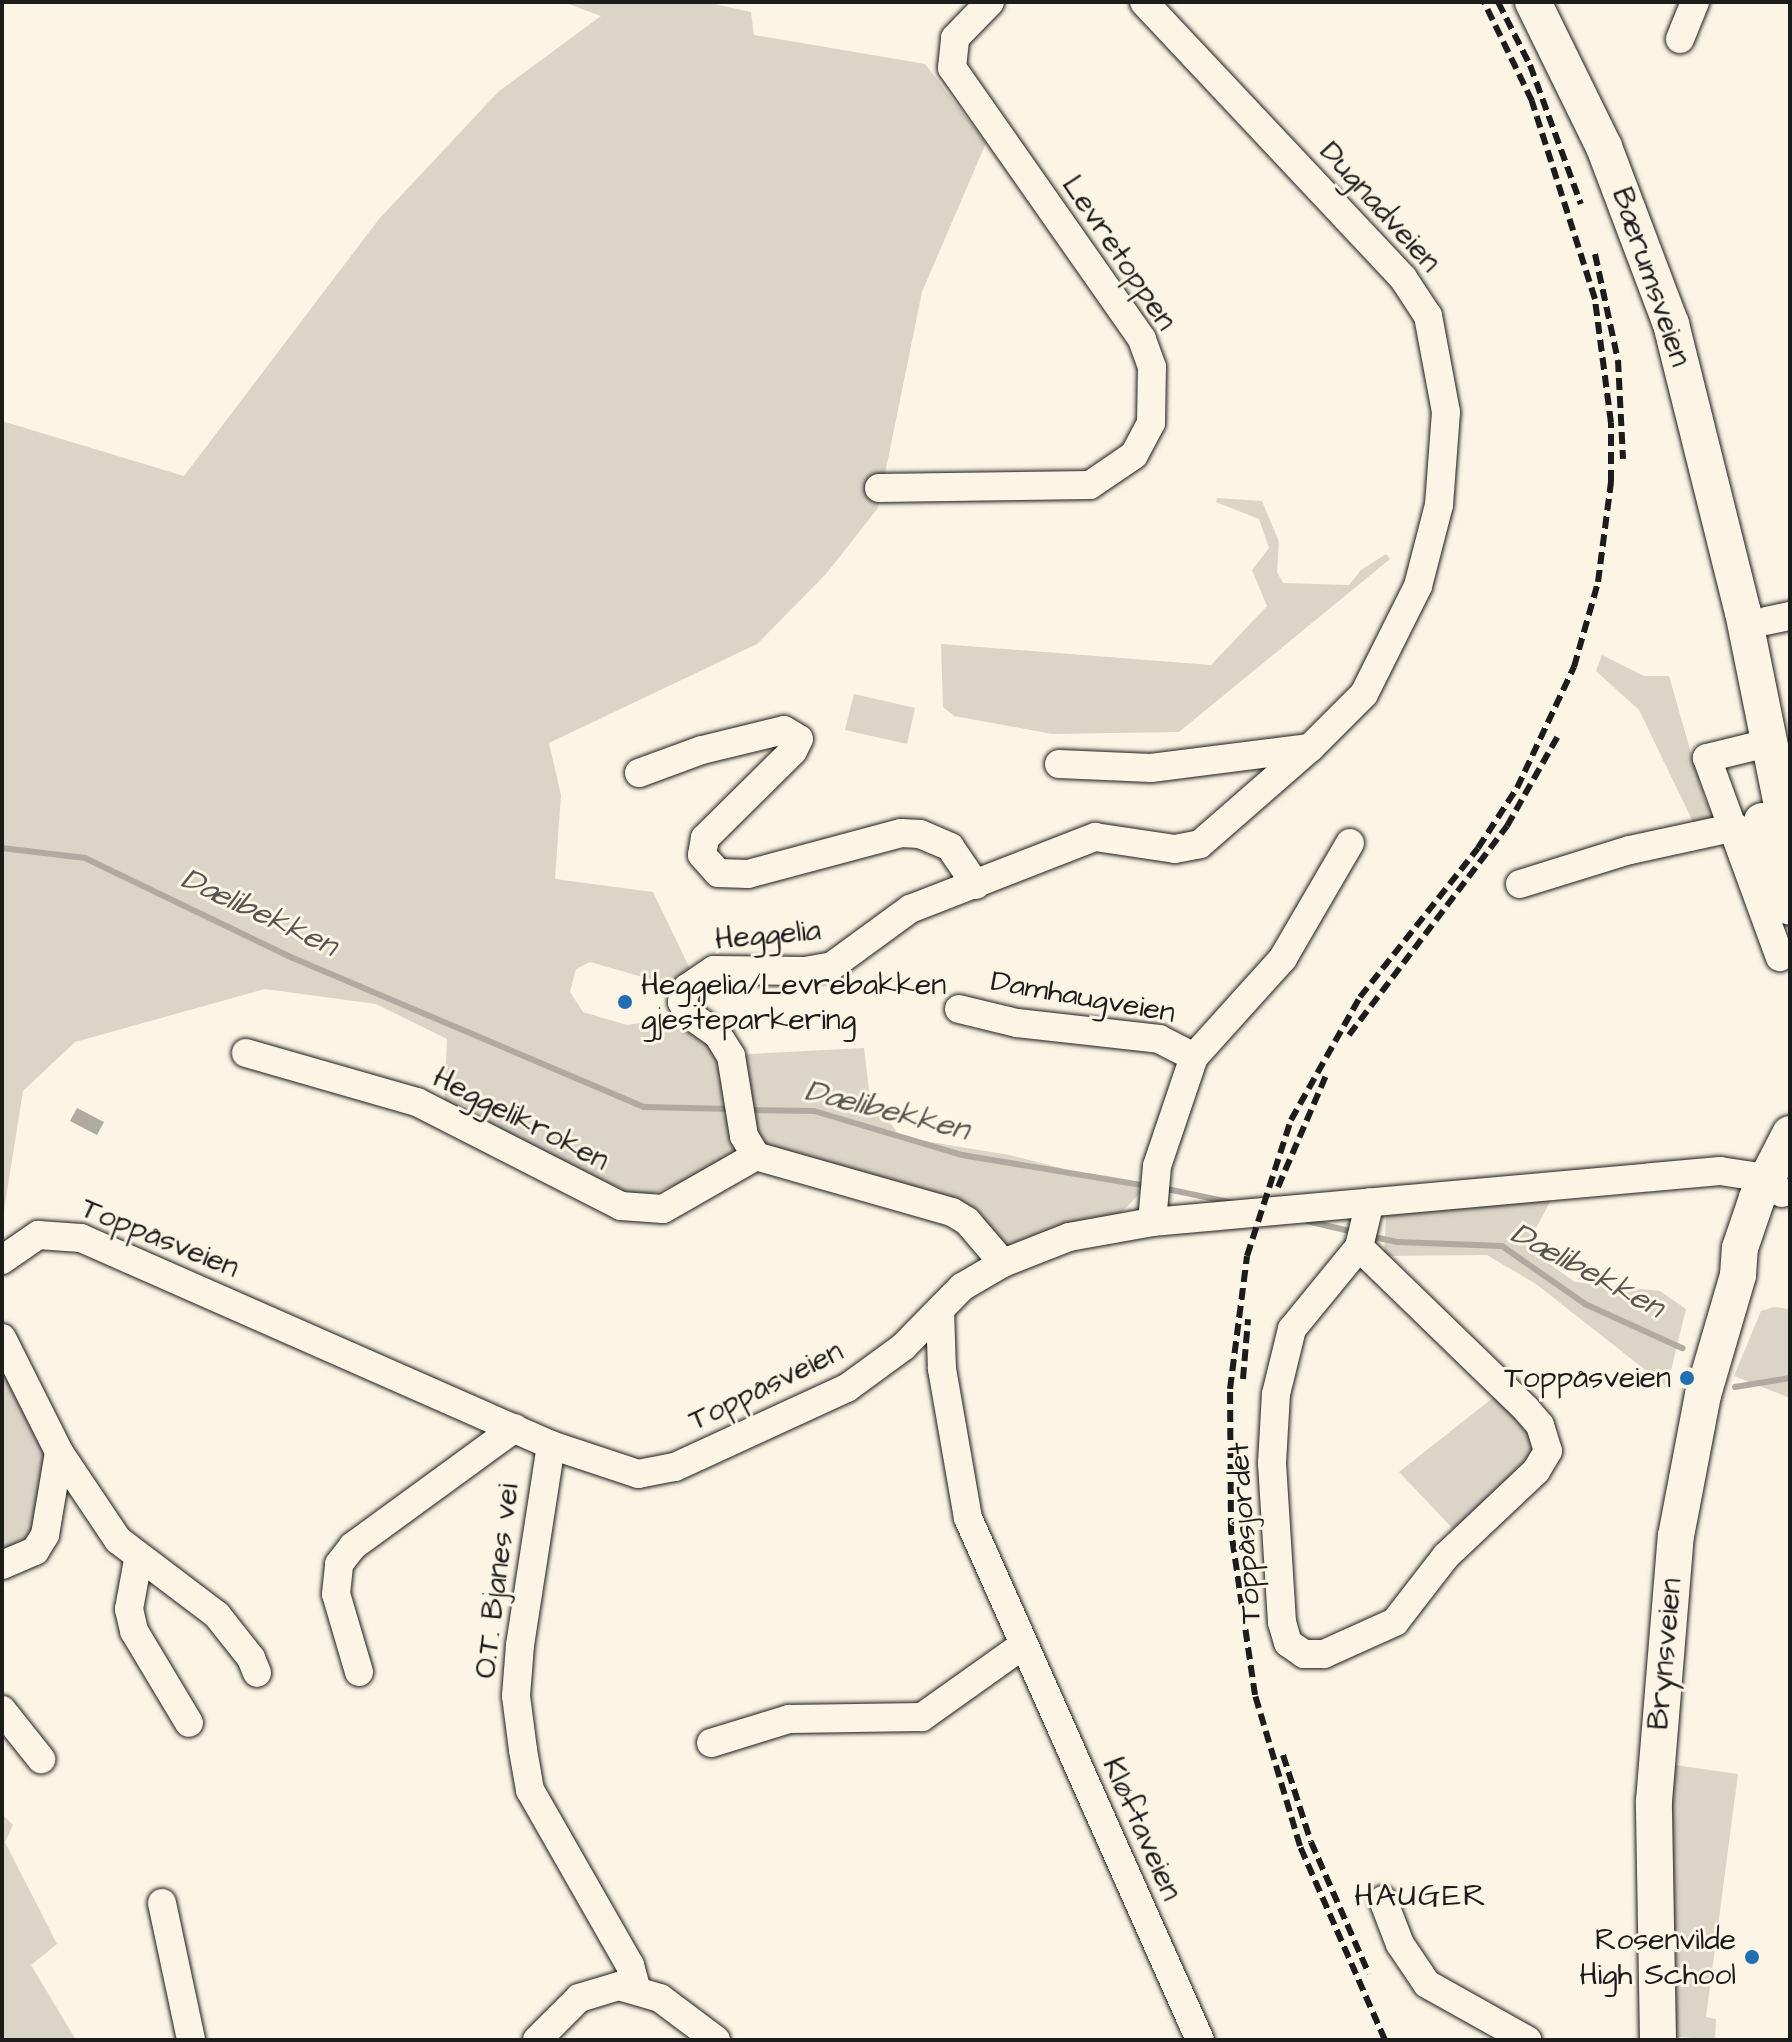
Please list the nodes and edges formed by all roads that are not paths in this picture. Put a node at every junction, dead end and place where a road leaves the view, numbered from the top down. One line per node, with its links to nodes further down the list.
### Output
1 (990, 2): 6 (street, Levretoppen)
2 (1144, 2): 8 (street, Dugnadveien)
3 (1533, 2): 7 (main road, Bærumsveien)
4 (1695, 2): 5 (street)
5 (1680, 39)
6 (879, 488)
7 (1757, 745): 11 (street); 13 (main road, Bærumsveien); 16 (main road, Bærumsveien)
8 (1310, 748): 9 (street); 15 (street, Heggelia)
9 (1059, 764)
10 (639, 773): 15 (street)
11 (1736, 827): 14 (street); 17 (street)
12 (1350, 843): 20 (street, Damhaugveien)
13 (1790, 846)
14 (1520, 884)
15 (976, 885): 22 (street, Heggelia)
16 (1790, 907)
17 (1780, 957)
18 (959, 1009): 20 (street, Damhaugveien)
19 (246, 1053): 22 (street, Heggelikroken)
20 (1194, 1057): 25 (street, Damhaugveien)
21 (1790, 1134): 23 (main road, Brynsveien)
22 (751, 1151): 28 (street)
23 (1774, 1185): 24 (street, Toppåsveien); 51 (main road, Brynsveien)
24 (1370, 1202): 25 (street, Toppåsveien); 26 (street, Toppåsjordet)
25 (1152, 1222): 28 (street, Toppåsveien)
26 (1359, 1247): 26 (street, Toppåsjordet)
27 (2, 1260): 31 (street, Toppåsveien)
28 (1003, 1263): 29 (street, Toppåsveien)
29 (940, 1310): 32 (street, Toppåsveien); 36 (street, Kløftaveien)
30 (2, 1338): 33 (street)
31 (515, 1428): 32 (street, Toppåsveien); 37 (street)
32 (551, 1445): 45 (street, O.T. Bjanes vei)
33 (59, 1452): 34 (street); 35 (street)
34 (138, 1560): 38 (street); 40 (street)
35 (2, 1565)
36 (1022, 1646): 41 (street); 49 (street, Kløftaveien)
37 (359, 1672)
38 (257, 1673)
39 (2, 1710): 42 (street)
40 (189, 1723)
41 (711, 1743)
42 (41, 1759)
43 (1383, 1900): 50 (street)
44 (162, 1903): 46 (street)
45 (636, 1987): 47 (street); 48 (street)
46 (191, 2040)
47 (537, 2040)
48 (716, 2040)
49 (1200, 2040)
50 (1527, 2040)
51 (1658, 2040)

